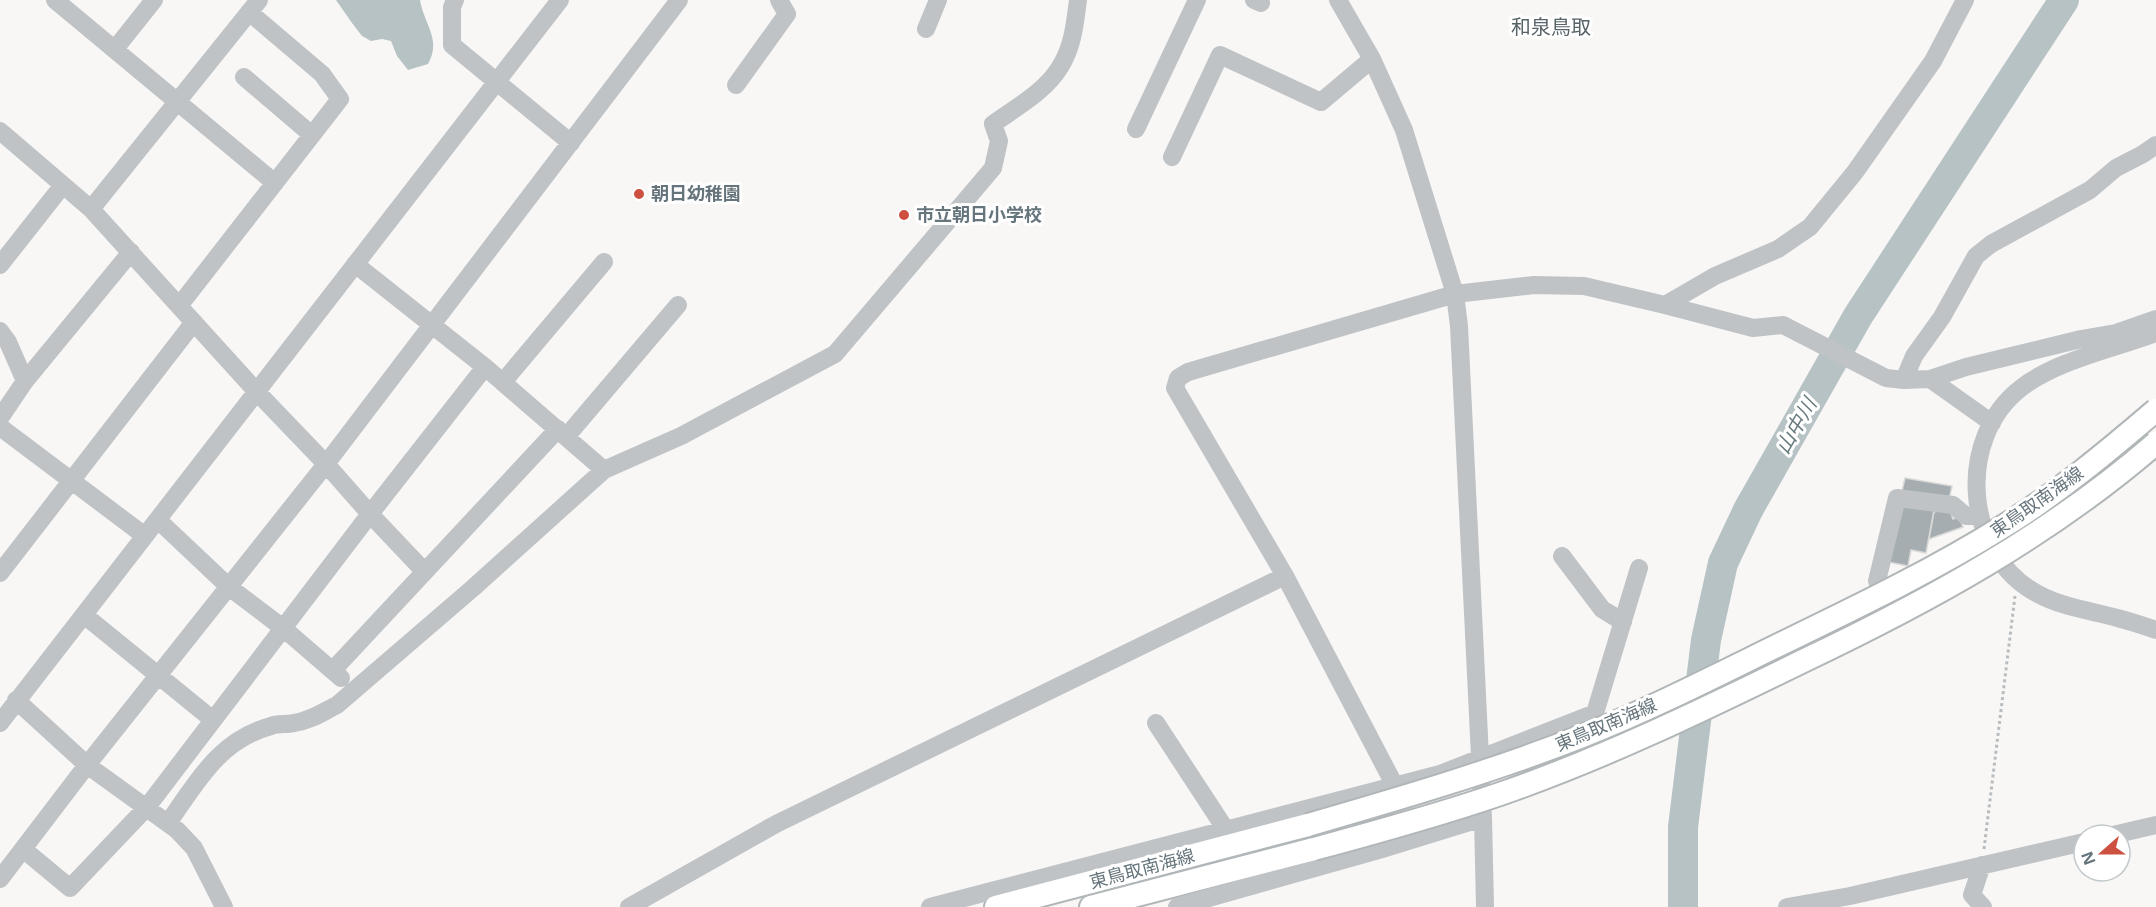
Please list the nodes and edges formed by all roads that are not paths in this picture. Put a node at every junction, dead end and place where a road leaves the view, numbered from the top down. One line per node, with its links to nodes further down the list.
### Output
1 (55, 0): 12 (street)
2 (154, 0): 12 (street)
3 (455, 0): 15 (street)
4 (560, 0): 15 (street)
5 (679, 0): 21 (street)
6 (779, 0): 16 (street)
7 (1078, 0): 53 (street)
8 (1197, 0): 18 (street)
9 (1338, 0): 13 (street)
10 (1965, 0): 33 (street)
11 (254, 6): 17 (street); 20 (street)
12 (115, 49): 17 (street)
13 (1372, 59): 23 (street); 31 (street)
14 (244, 77): 20 (street)
15 (496, 82): 21 (street); 29 (street)
16 (736, 85)
17 (178, 100): 24 (street); 26 (street)
18 (1136, 129)
19 (0, 131): 25 (street)
20 (312, 135): 24 (street)
21 (571, 143): 37 (street)
22 (2156, 145): 42 (street)
23 (1172, 157)
24 (275, 183): 34 (street)
25 (63, 186): 26 (street); 30 (street)
26 (91, 209): 27 (street)
27 (131, 252): 34 (street); 43 (street)
28 (604, 262): 44 (street)
29 (355, 264): 37 (street); 45 (street)
30 (0, 265)
31 (1455, 294): 33 (street); 63 (street); 77 (street)
32 (678, 305): 50 (street)
33 (1665, 305): 42 (street)
34 (179, 306): 36 (street)
35 (2156, 319): 41 (street)
36 (194, 322): 45 (street); 54 (street)
37 (432, 325): 40 (street); 52 (street)
38 (0, 332): 43 (street)
39 (2156, 333): 48 (street)
40 (485, 367): 44 (street); 55 (street)
41 (1930, 379): 42 (street); 48 (street)
42 (1904, 380)
43 (25, 381): 47 (street)
44 (503, 382): 50 (street)
45 (256, 391): 52 (street); 57 (street)
46 (2156, 410): 93 (main road, 東鳥取南海線, bridge)
47 (0, 418)
48 (1992, 423): 56 (street)
49 (0, 427): 54 (street)
50 (562, 433): 53 (street); 61 (street)
51 (2156, 443): 94 (main road, 東鳥取南海線, bridge)
52 (326, 464): 55 (street); 65 (street)
53 (604, 470): 72 (street)
54 (71, 480): 58 (street); 62 (street)
55 (370, 514): 61 (street); 68 (street)
56 (1980, 515): 64 (street); 69 (street)
57 (158, 520): 58 (street); 65 (street)
58 (146, 536): 66 (street)
59 (1562, 556): 67 (street)
60 (1639, 568): 67 (street)
61 (424, 571): 70 (street)
62 (0, 573)
63 (1285, 576): 79 (street); 91 (street)
64 (1877, 581)
65 (229, 586): 68 (street); 71 (street)
66 (84, 615): 71 (street); 73 (street)
67 (1623, 622): 77 (street)
68 (283, 628): 70 (street); 74 (street)
69 (2156, 630)
70 (333, 670): 72 (street)
71 (159, 675): 74 (street); 78 (street)
72 (353, 690): 82 (street)
73 (16, 700): 75 (street); 78 (street)
74 (213, 720): 80 (street)
75 (0, 723)
76 (1156, 723): 84 (street)
77 (1479, 760): 79 (street); 81 (street)
78 (87, 765): 80 (street); 87 (street)
79 (1395, 786): 84 (street)
80 (147, 807): 82 (street); 87 (street)
81 (1484, 818): 95 (street); 96 (street)
82 (168, 823): 90 (street)
83 (2156, 825): 85 (street)
84 (1226, 830): 92 (street)
85 (2132, 831)
86 (2072, 845): 88 (street)
87 (23, 849): 89 (street)
88 (1982, 865): 97 (street); 98 (street)
89 (0, 879)
90 (224, 907)
91 (629, 907)
92 (930, 907)
93 (996, 907)
94 (1091, 907)
95 (1177, 907)
96 (1485, 907)
97 (1787, 907)
98 (1983, 907)

